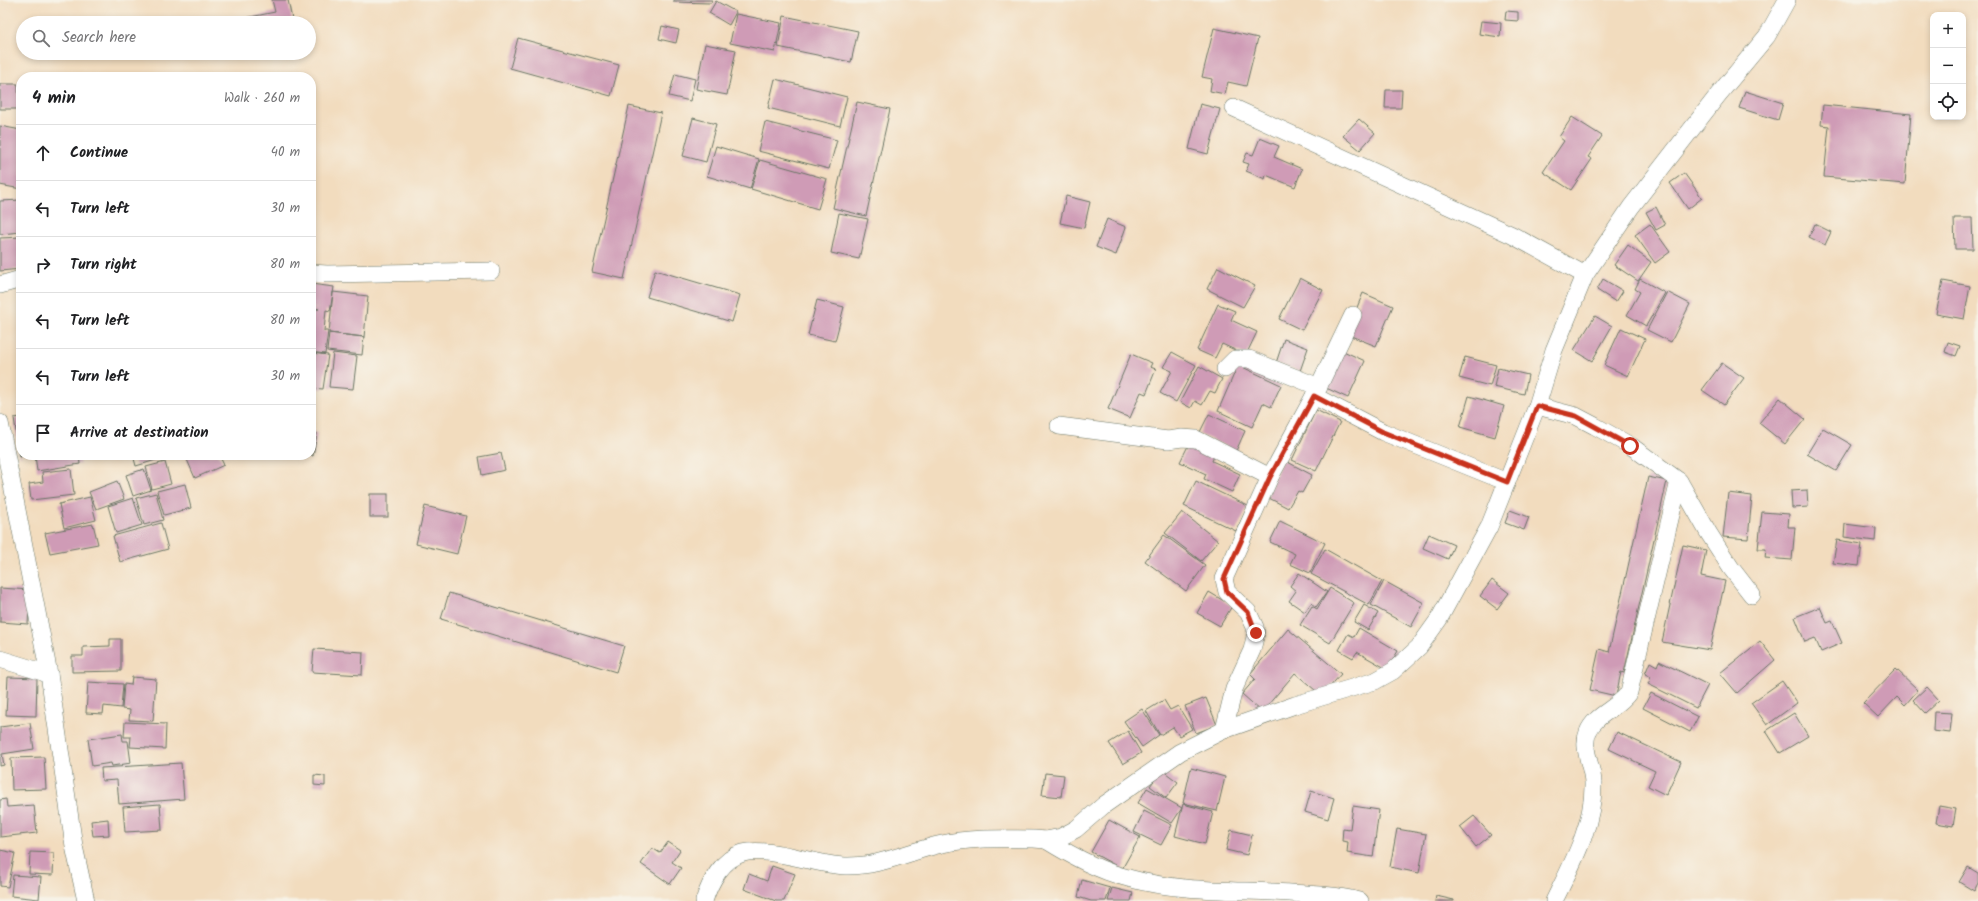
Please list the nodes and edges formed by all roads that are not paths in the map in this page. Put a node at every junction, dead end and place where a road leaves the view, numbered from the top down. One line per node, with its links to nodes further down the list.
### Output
1 (1787, 0): 5 (street)
2 (1234, 108): 5 (street)
3 (491, 271): 4 (street)
4 (316, 273)
5 (1585, 275): 11 (street)
6 (16, 281): 7 (street)
7 (0, 286)
8 (1353, 315): 10 (street)
9 (1225, 369): 10 (street)
10 (1317, 391): 14 (street); 16 (street)
11 (1537, 406): 15 (street); 16 (street)
12 (0, 423): 19 (street)
13 (1059, 426): 14 (street)
14 (1270, 477): 20 (street)
15 (1679, 481): 17 (street); 26 (street)
16 (1507, 482): 20 (street)
17 (1752, 595)
18 (0, 659): 19 (street)
19 (49, 674): 23 (street)
20 (1224, 730): 21 (street)
21 (1046, 840): 22 (street); 24 (street)
22 (1194, 895): 25 (street)
23 (86, 901)
24 (704, 901)
25 (1360, 901)
26 (1554, 901)

